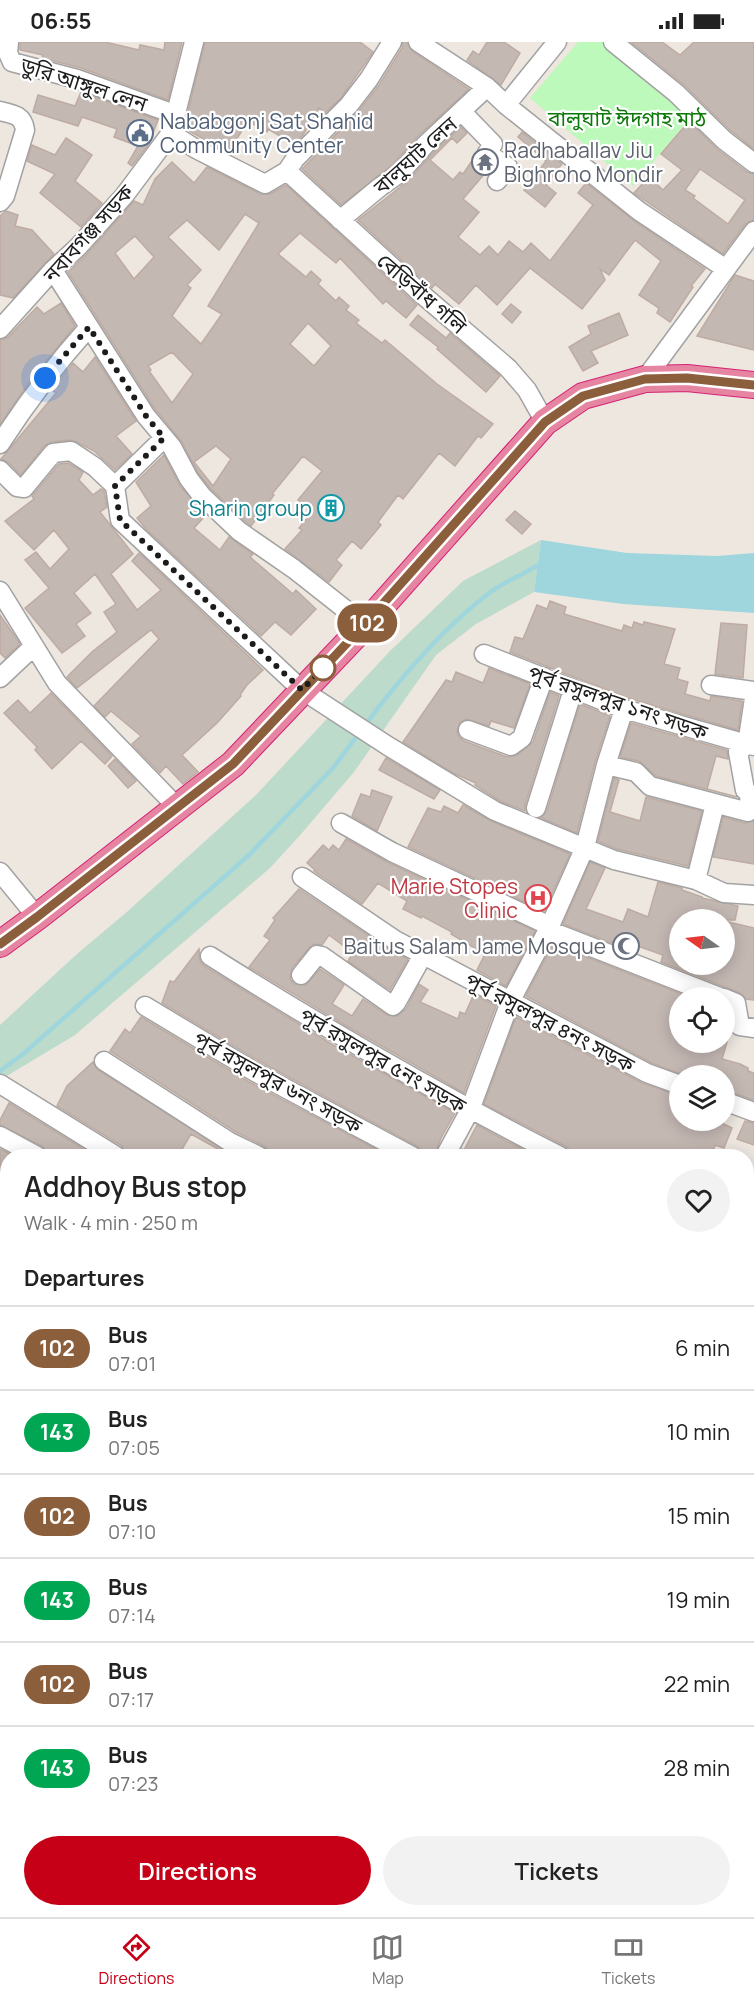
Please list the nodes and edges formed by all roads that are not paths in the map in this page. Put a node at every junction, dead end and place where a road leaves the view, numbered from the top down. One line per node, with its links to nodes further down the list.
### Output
1 (9, 42): 11 (street, ডুরি আঙ্গুল লেন)
2 (194, 42): 11 (street)
3 (392, 42): 14 (street)
4 (418, 42): 7 (street)
5 (556, 42): 8 (street)
6 (613, 42): 13 (street)
7 (487, 87): 8 (street); 10 (street, বালুঘাট লেন)
8 (506, 105): 19 (street)
9 (0, 111): 16 (street)
10 (462, 112): 15 (street); 17 (street, বালুঘাট লেন)
11 (174, 114): 12 (street)
12 (171, 133): 14 (street); 20 (street, নবাবগঞ্জ সড়ক)
13 (754, 163)
14 (287, 171): 17 (street, বেড়িবাঁধ গলি)
15 (497, 181)
16 (0, 202)
17 (340, 220): 27 (street, বেড়িবাঁধ গলি)
18 (754, 231): 19 (street)
19 (726, 269): 25 (street)
20 (53, 270): 22 (street, নবাবগঞ্জ সড়ক); 23 (street)
21 (0, 304): 22 (street)
22 (18, 311): 24 (street, নবাবগঞ্জ সড়ক)
23 (89, 327): 28 (street); 29 (street)
24 (0, 329)
25 (645, 379): 26 (highway); 27 (highway)
26 (754, 386)
27 (545, 422): 33 (highway)
28 (164, 438): 31 (street); 33 (street)
29 (0, 444)
30 (0, 470): 31 (street)
31 (115, 486): 41 (street)
32 (0, 591): 34 (street)
33 (364, 625): 41 (highway)
34 (34, 646): 37 (street); 48 (street)
35 (484, 654): 36 (street, পূর্ব রসুলপুর ১নং সড়ক)
36 (544, 677): 39 (street, পূর্ব রসুলপুর ১নং সড়ক); 44 (street)
37 (0, 678)
38 (711, 685): 40 (street)
39 (573, 690): 43 (street, পূর্ব রসুলপুর ১নং সড়ক); 49 (street)
40 (754, 690)
41 (309, 695): 48 (highway); 51 (street)
42 (754, 698): 45 (street)
43 (624, 709): 45 (street, পূর্ব রসুলপুর ১নং সড়ক); 46 (street)
44 (468, 730)
45 (750, 746): 47 (street)
46 (606, 765): 47 (street); 51 (street)
47 (715, 804): 54 (street)
48 (177, 807): 56 (highway)
49 (536, 808)
50 (341, 823): 57 (street)
51 (585, 847): 54 (street); 57 (street)
52 (0, 872): 56 (street)
53 (302, 877): 59 (street, পূর্ব রসুলপুর ৪নং সড়ক)
54 (696, 880): 55 (street)
55 (754, 895)
56 (37, 917): 58 (highway)
57 (550, 926): 62 (street); 63 (street)
58 (0, 944)
59 (423, 955): 61 (street); 63 (street, পূর্ব রসুলপুর ৪নং সড়ক)
60 (210, 956): 71 (street, পূর্ব রসুলপুর ৫নং সড়ক)
61 (301, 975)
62 (695, 987)
63 (510, 1002): 68 (street, পূর্ব রসুলপুর ৪নং সড়ক); 71 (street)
64 (735, 1003): 66 (street)
65 (145, 1006): 77 (street, পূর্ব রসুলপুর ৬নং সড়ক)
66 (754, 1028)
67 (104, 1061): 76 (street)
68 (669, 1081)
69 (2, 1085): 75 (street)
70 (735, 1105): 72 (street)
71 (470, 1110): 78 (street); 79 (street, পূর্ব রসুলপুর ৫নং সড়ক)
72 (754, 1112)
73 (0, 1136): 74 (street)
74 (24, 1149)
75 (105, 1149)
76 (244, 1149)
77 (399, 1149)
78 (449, 1149)
79 (546, 1149)

